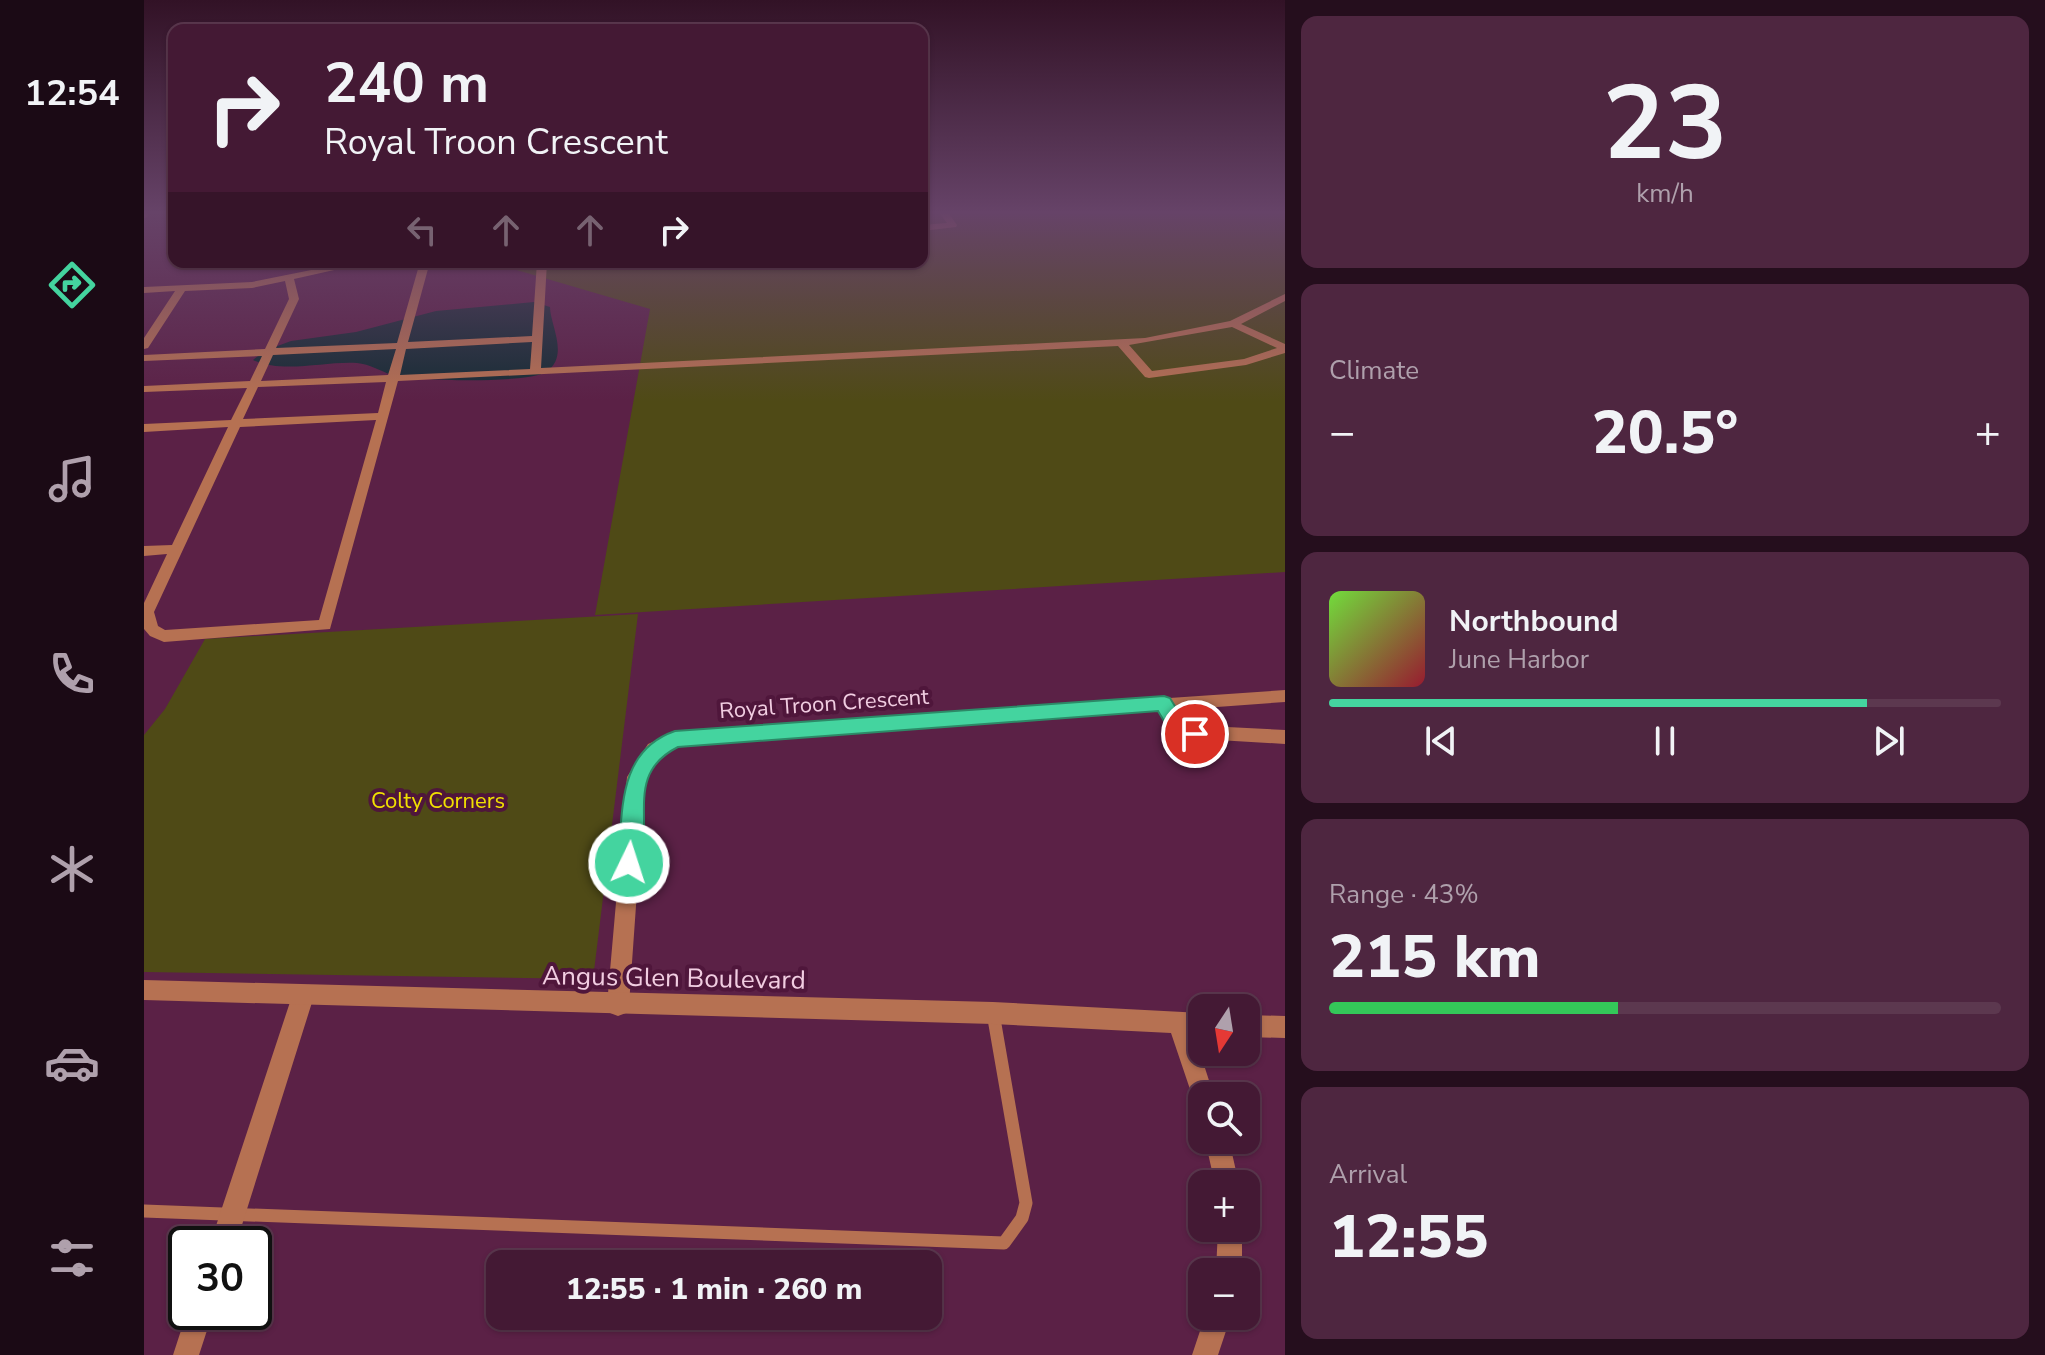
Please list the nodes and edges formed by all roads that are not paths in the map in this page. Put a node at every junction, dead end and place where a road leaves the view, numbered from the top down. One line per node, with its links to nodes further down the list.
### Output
1 (310, 274): 4 (street)
2 (422, 274): 11 (street)
3 (541, 274): 9 (street)
4 (289, 279): 6 (street); 14 (street)
5 (144, 290): 6 (street)
6 (181, 290): 12 (street)
7 (1285, 297): 8 (street)
8 (1233, 324): 10 (street); 13 (street)
9 (537, 339): 11 (street); 16 (street)
10 (1122, 343): 13 (street); 16 (street)
11 (405, 345): 14 (street); 17 (street)
12 (144, 346)
13 (1285, 349)
14 (270, 351): 15 (street); 18 (street)
15 (144, 358)
16 (535, 372): 17 (street)
17 (393, 379): 18 (street); 20 (street)
18 (255, 385): 19 (street); 21 (street)
19 (144, 389)
20 (383, 416): 21 (street); 25 (street)
21 (236, 424): 22 (street); 23 (street)
22 (144, 428)
23 (175, 549): 24 (street); 25 (street)
24 (144, 551)
25 (148, 604)
26 (1285, 696): 27 (street, Royal Troon Crescent)
27 (1164, 704): 28 (street); 31 (street, Royal Troon Crescent)
28 (1285, 737)
29 (144, 990): 30 (street, Angus Glen Boulevard)
30 (303, 996): 31 (street, Angus Glen Boulevard); 37 (street)
31 (618, 1005): 32 (street, Angus Glen Boulevard)
32 (993, 1013): 33 (street, Angus Glen Boulevard); 37 (lane)
33 (1188, 1024)
34 (1260, 1026): 35 (street)
35 (1285, 1027)
36 (144, 1211): 37 (lane)
37 (233, 1214): 38 (street)
38 (229, 1226)
39 (194, 1330): 41 (street)
40 (1213, 1330): 42 (street)
41 (186, 1355)
42 (1205, 1355)

